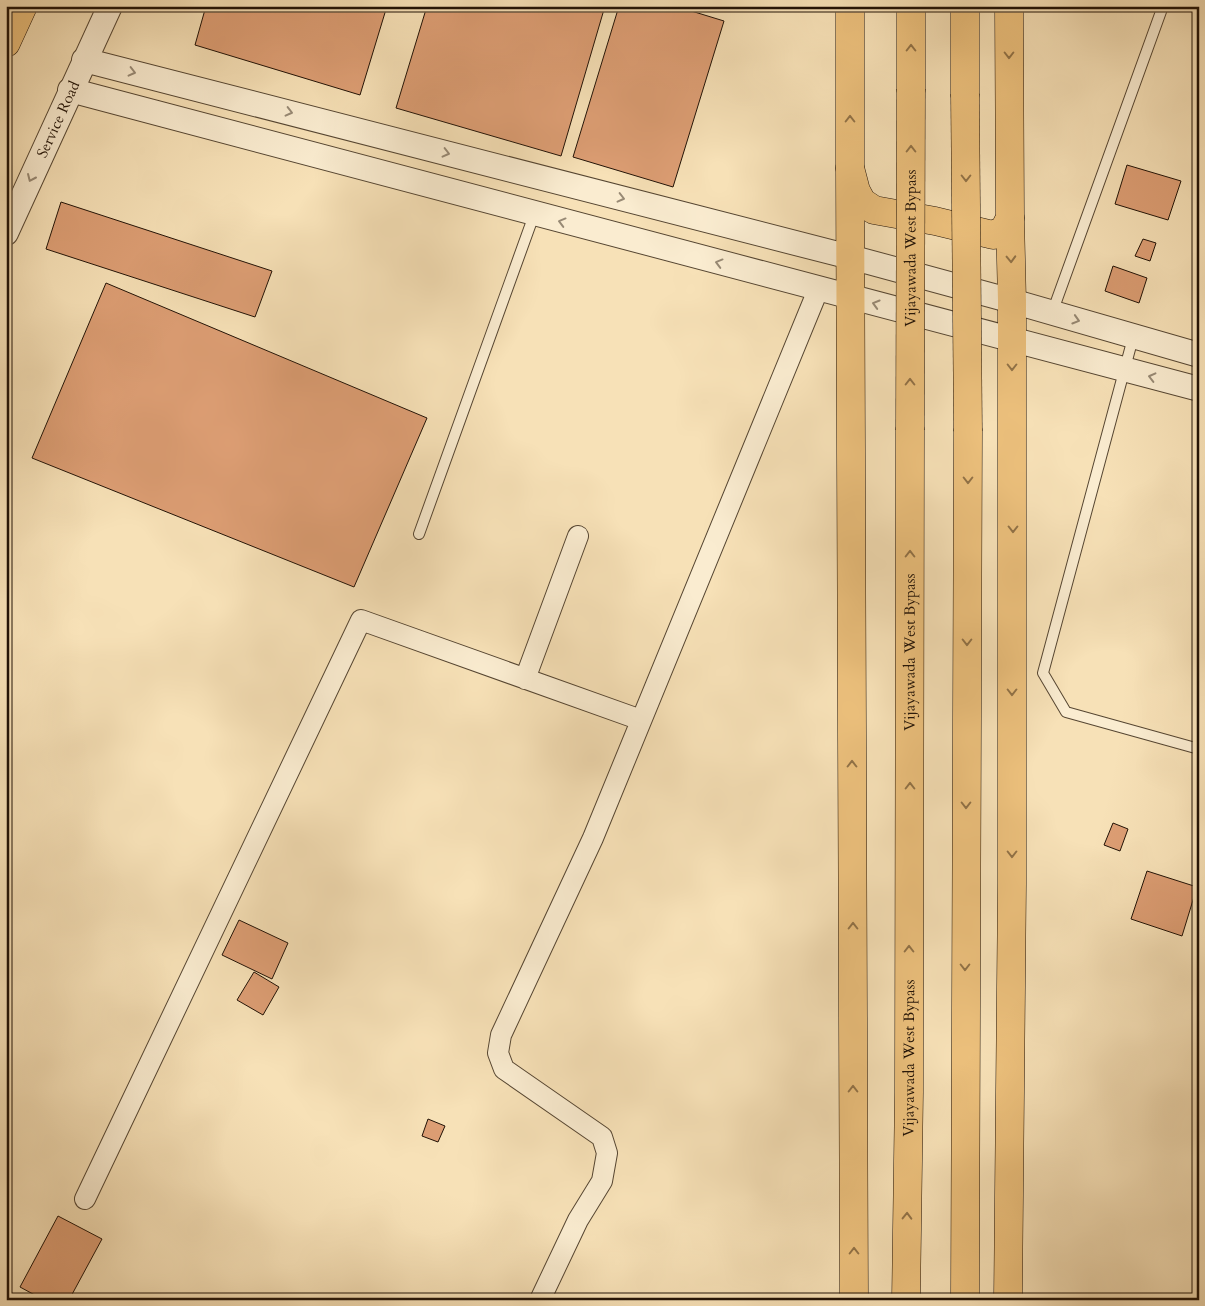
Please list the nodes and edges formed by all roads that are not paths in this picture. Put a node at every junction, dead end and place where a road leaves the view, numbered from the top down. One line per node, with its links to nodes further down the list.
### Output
1 (23, 6): 8 (main road)
2 (110, 6): 9 (street, Service Road)
3 (850, 6): 11 (main road, one-way to 3)
4 (911, 6): 33 (main road, Vijayawada West Bypass, one-way to 4, bridge)
5 (965, 6): 34 (main road, one-way to 34, bridge)
6 (1009, 6): 13 (main road, one-way to 13)
7 (1164, 6): 19 (lane)
8 (6, 43)
9 (84, 60): 10 (street, Service Road); 15 (street, one-way to 15)
10 (70, 90): 12 (street); 14 (street, Service Road, one-way to 14)
11 (850, 168): 13 (main road); 15 (main road)
12 (534, 214): 16 (street, one-way to 12); 25 (lane)
13 (1010, 218): 18 (main road, one-way to 18)
14 (6, 233)
15 (850, 257): 17 (main road); 18 (street)
16 (818, 290): 17 (street); 28 (street)
17 (850, 297): 21 (street, one-way to 17); 32 (main road, one-way to 17)
18 (1012, 300): 19 (street); 21 (main road)
19 (1052, 313): 20 (street, one-way to 20)
20 (1133, 338): 22 (street); 23 (lane)
21 (1012, 339): 23 (street); 35 (main road, one-way to 35)
22 (1199, 355)
23 (1125, 370): 24 (street, one-way to 23); 29 (lane)
24 (1199, 389)
25 (419, 534)
26 (578, 536): 27 (street)
27 (525, 679): 28 (street); 30 (street)
28 (641, 720): 31 (street)
29 (1199, 749)
30 (85, 1199)
31 (540, 1300)
32 (854, 1300)
33 (906, 1300)
34 (965, 1300)
35 (1008, 1300)

